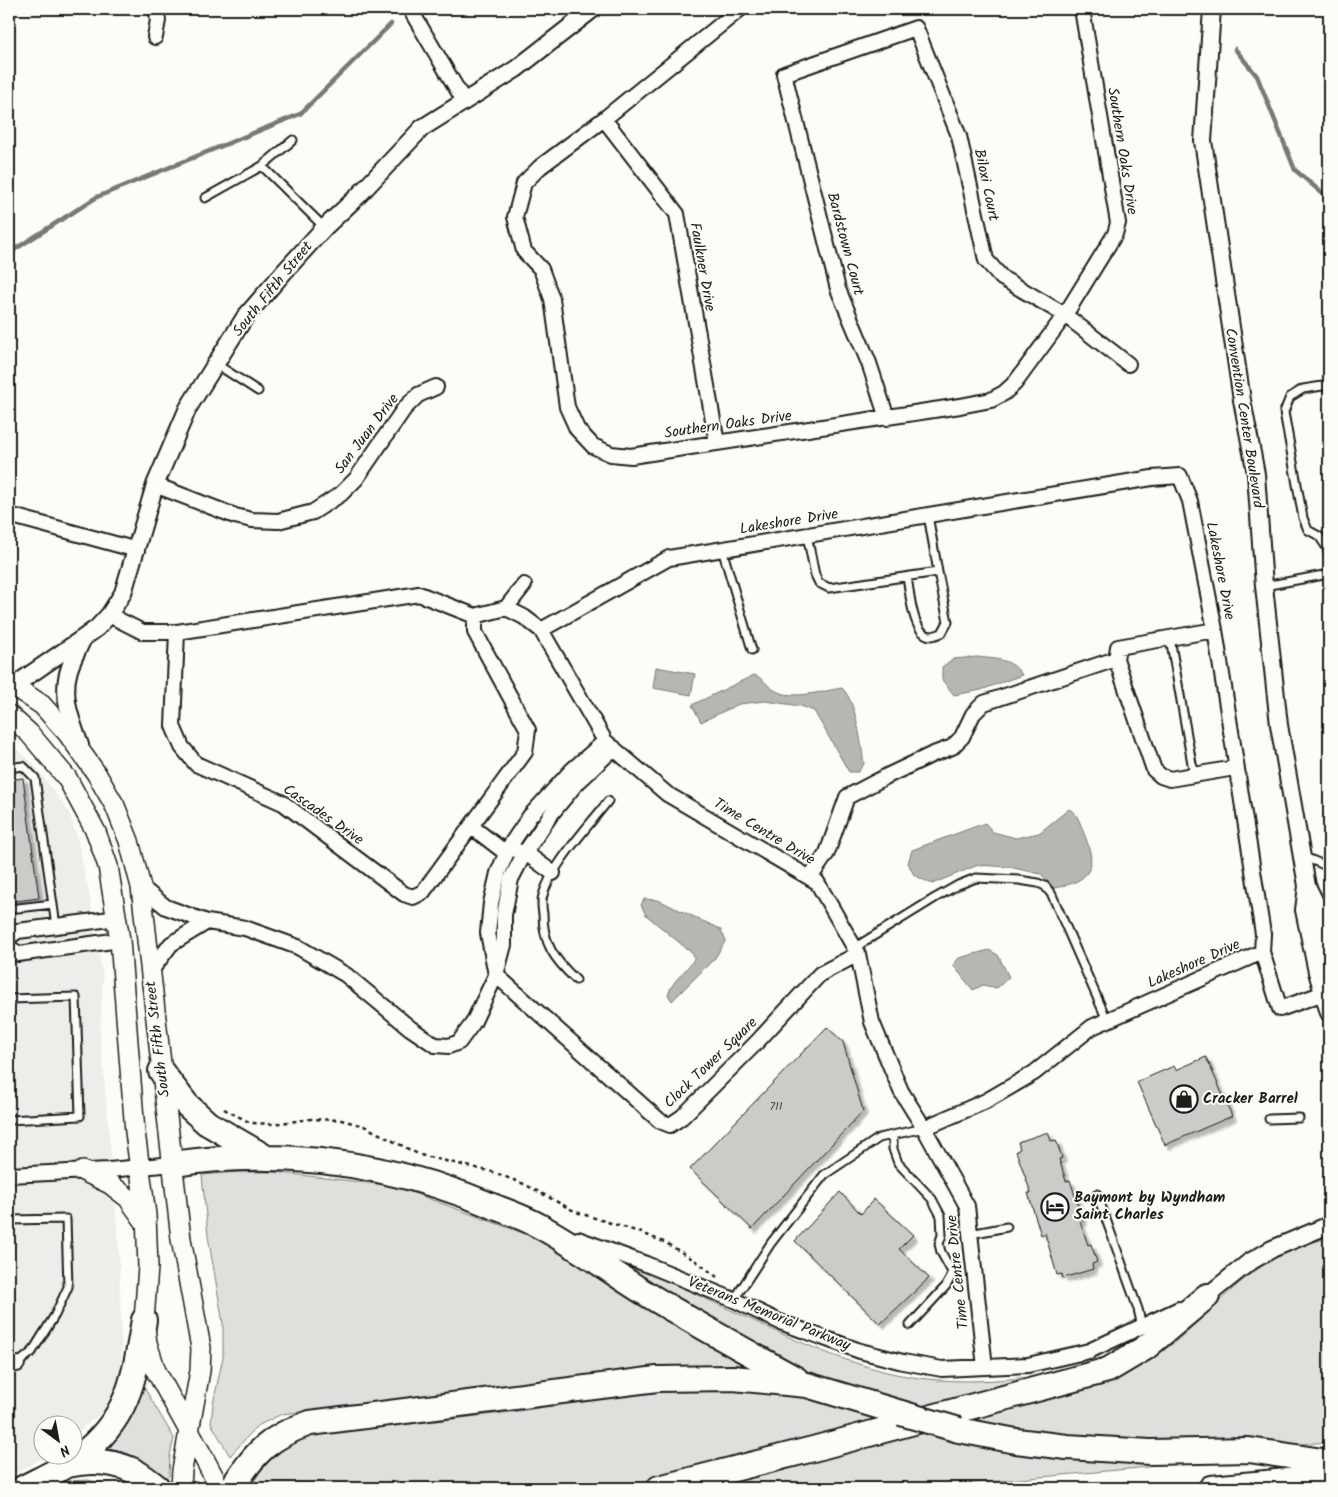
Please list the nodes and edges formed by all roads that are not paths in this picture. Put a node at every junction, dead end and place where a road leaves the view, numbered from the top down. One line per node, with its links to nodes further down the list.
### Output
1 (156, 9): 7 (street)
2 (410, 9): 9 (street)
3 (593, 9): 9 (street, South Fifth Street)
4 (740, 9): 10 (street, Southern Oaks Drive)
5 (1082, 9): 15 (street, Southern Oaks Drive)
6 (1212, 9): 36 (street, Convention Center Boulevard)
7 (155, 37)
8 (784, 74): 15 (street, Biloxi Court); 21 (street, Bardstown Court)
9 (464, 101): 14 (street, South Fifth Street)
10 (604, 119): 22 (street, Faulkner Drive); 22 (street, Southern Oaks Drive)
11 (293, 140): 12 (lane)
12 (262, 166): 13 (lane); 14 (lane)
13 (205, 198)
14 (324, 228): 16 (street, South Fifth Street)
15 (1065, 315): 17 (street, Biloxi Court); 21 (street, Southern Oaks Drive)
16 (216, 363): 20 (lane); 23 (street, South Fifth Street)
17 (1128, 364)
18 (1329, 385): 28 (lane)
19 (436, 387): 23 (street, San Juan Drive)
20 (258, 391)
21 (887, 418): 22 (street, Southern Oaks Drive)
22 (718, 443)
23 (155, 485): 30 (street, South Fifth Street)
24 (9, 515): 30 (street)
25 (928, 515): 27 (street, Lakeshore Drive); 32 (lane); 41 (street, Lakeshore Drive)
26 (1329, 534): 28 (lane)
27 (807, 535): 29 (street, Lakeshore Drive); 34 (lane)
28 (1319, 536): 31 (lane)
29 (722, 549): 40 (street, Lakeshore Drive); 45 (lane)
30 (137, 550): 38 (street, South Fifth Street)
31 (1329, 557)
32 (938, 572): 34 (lane); 34 (lane)
33 (1329, 574): 36 (lane)
34 (907, 577)
35 (524, 585): 37 (street)
36 (1264, 586): 58 (street, Convention Center Boulevard)
37 (506, 608): 39 (street); 40 (street, Time Centre Drive)
38 (109, 615): 42 (street); 43 (street, South Fifth Street)
39 (476, 616): 42 (street); 55 (street, Cascades Drive)
40 (541, 630): 49 (street, Time Centre Drive)
41 (1215, 630): 44 (street); 52 (street, Lakeshore Drive)
42 (177, 632): 55 (street, Cascades Drive)
43 (84, 638): 47 (street, South Fifth Street); 50 (street)
44 (1170, 638): 46 (street); 53 (lane)
45 (752, 650)
46 (1116, 659): 53 (street); 61 (street)
47 (10, 686): 50 (main road, South Fifth Street)
48 (9, 715): 66 (main road, South Fifth Street)
49 (609, 744): 56 (street); 57 (street); 61 (street, Time Centre Drive)
50 (85, 758): 63 (main road, South Fifth Street)
51 (9, 768): 64 (lane)
52 (1235, 768): 53 (street); 73 (street, Lakeshore Drive)
53 (1194, 775)
54 (608, 801): 60 (lane)
55 (472, 827): 56 (street)
56 (509, 848): 57 (street); 76 (street)
57 (524, 854): 60 (street); 76 (street)
58 (1302, 856): 59 (lane); 62 (street, Convention Center Boulevard)
59 (1329, 867)
60 (553, 872): 77 (lane)
61 (810, 878): 72 (street, Time Centre Drive)
62 (1307, 886): 74 (street, Convention Center Boulevard); 78 (street, Convention Center Boulevard)
63 (140, 887): 67 (street); 75 (main road, South Fifth Street)
64 (53, 904): 65 (lane); 68 (lane)
65 (9, 909)
66 (118, 918): 68 (street); 70 (main road, South Fifth Street); 75 (main road)
67 (207, 922): 75 (street); 76 (street)
68 (56, 926): 69 (street)
69 (9, 938)
70 (120, 940): 71 (street); 90 (main road, South Fifth Street)
71 (9, 947)
72 (856, 951): 76 (street, Clock Tower Square); 81 (lane); 86 (street, Time Centre Drive)
73 (1262, 952): 78 (street); 81 (street, Lakeshore Drive)
74 (1329, 952)
75 (150, 972): 82 (main road, South Fifth Street)
76 (496, 975)
77 (576, 980)
78 (1326, 992): 80 (street, Convention Center Boulevard)
79 (9, 999): 85 (lane)
80 (1329, 1013)
81 (1107, 1020): 86 (street, Lakeshore Drive)
82 (161, 1071): 88 (highway); 89 (main road, South Fifth Street)
83 (1300, 1118): 84 (lane)
84 (1269, 1119)
85 (9, 1120)
86 (924, 1128): 87 (lane); 99 (street, Time Centre Drive)
87 (893, 1135): 101 (lane); 103 (lane)
88 (265, 1157): 89 (highway); 97 (highway)
89 (173, 1164): 90 (street); 108 (main road, South Fifth Street)
90 (139, 1167): 91 (street); 95 (main road, South Fifth Street)
91 (83, 1172): 92 (street); 95 (main road)
92 (9, 1175)
93 (1097, 1194): 104 (lane)
94 (9, 1220): 105 (lane)
95 (146, 1224): 102 (main road, South Fifth Street)
96 (1329, 1225): 100 (street, Veterans Memorial Parkway)
97 (542, 1227): 101 (street, Veterans Memorial Parkway); 107 (highway)
98 (1007, 1227): 99 (lane)
99 (970, 1234): 106 (street, Time Centre Drive)
100 (1207, 1296): 104 (street, Veterans Memorial Parkway); 117 (highway)
101 (734, 1300): 106 (street, Veterans Memorial Parkway)
102 (144, 1320): 108 (main road, South Fifth Street); 110 (highway)
103 (910, 1325)
104 (1142, 1327): 106 (street, Veterans Memorial Parkway)
105 (13, 1364)
106 (985, 1367)
107 (807, 1385): 109 (highway, bridge); 116 (highway)
108 (188, 1431): 114 (main road, South Fifth Street); 115 (main road, South Fifth Street)
109 (1329, 1462)
110 (66, 1466): 112 (highway); 113 (highway)
111 (1329, 1478): 118 (highway)
112 (23, 1488)
113 (158, 1488)
114 (181, 1488)
115 (217, 1488)
116 (232, 1488)
117 (659, 1488)
118 (1211, 1488)

